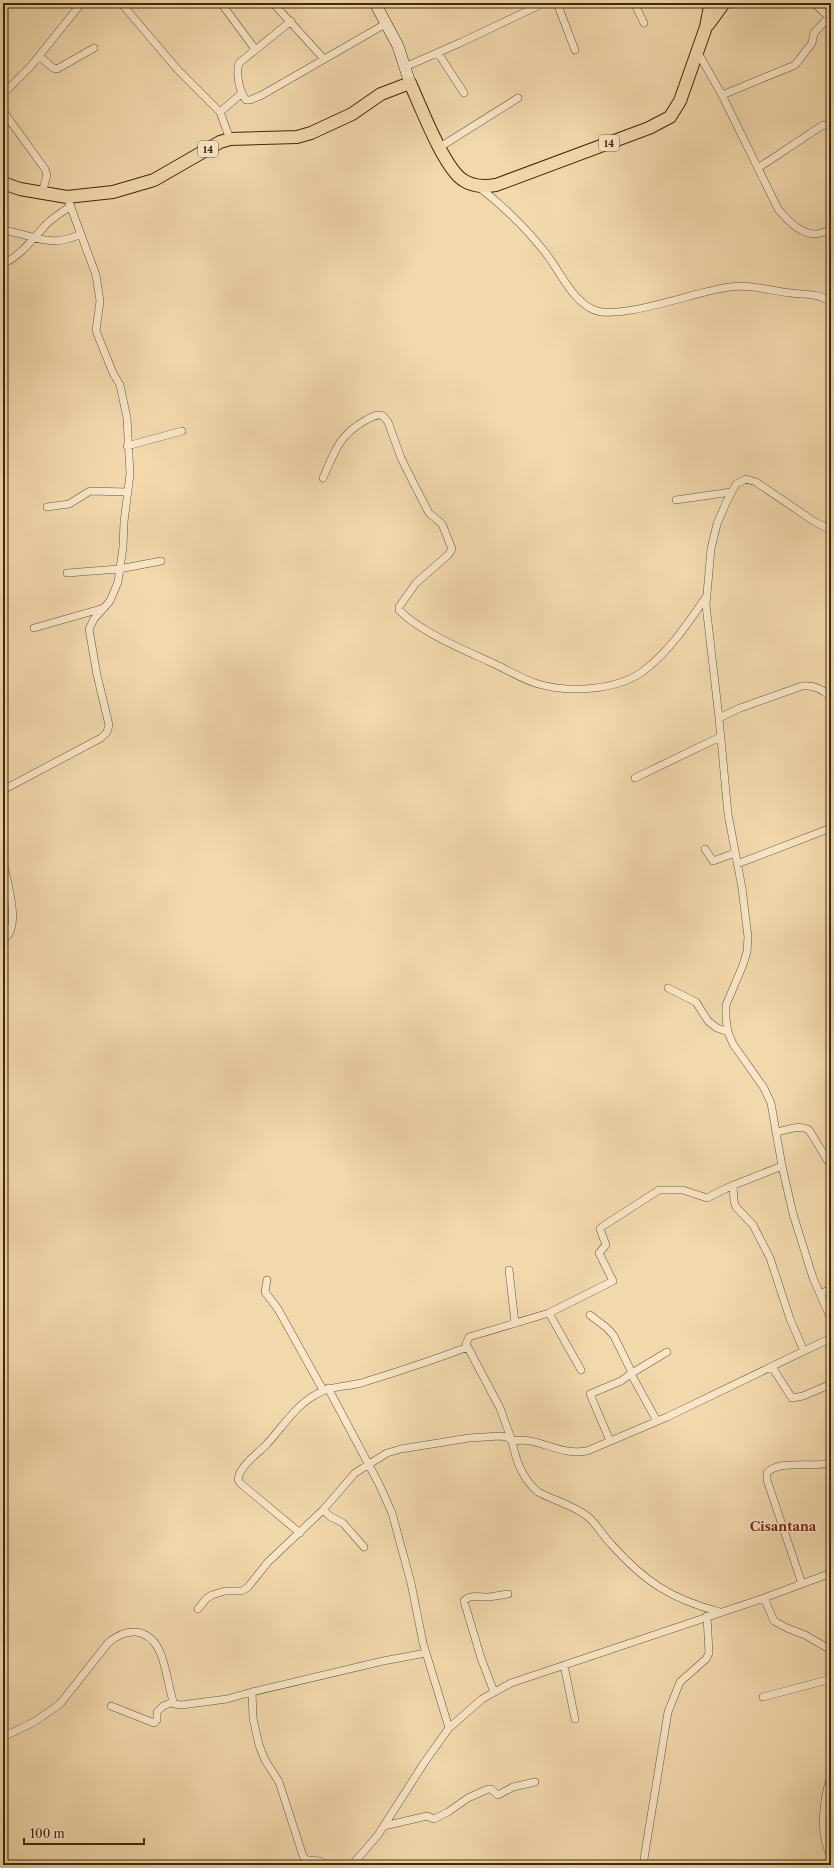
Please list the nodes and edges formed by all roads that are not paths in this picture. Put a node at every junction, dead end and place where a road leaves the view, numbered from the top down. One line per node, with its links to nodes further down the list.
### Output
1 (120, 3): 32 (street)
2 (221, 3): 18 (street)
3 (273, 3): 13 (street)
4 (375, 3): 14 (main road)
5 (544, 3): 21 (street)
6 (557, 3): 19 (street)
7 (634, 3): 15 (street)
8 (724, 3): 16 (highway, 14)
9 (814, 3): 12 (street)
10 (80, 4): 22 (street)
11 (710, 4): 16 (highway, 14)
12 (830, 18): 29 (street)
13 (291, 21): 18 (street); 23 (street)
14 (387, 23): 23 (street); 24 (main road)
15 (644, 23)
16 (706, 27): 20 (highway, 14)
17 (94, 48): 22 (street)
18 (255, 49): 26 (street)
19 (575, 50)
20 (697, 51): 29 (street); 39 (highway, 14)
21 (438, 53): 24 (street); 27 (street)
22 (39, 56): 28 (street)
23 (324, 59): 26 (street)
24 (404, 67): 25 (main road)
25 (410, 83): 35 (highway, 14); 36 (highway)
26 (242, 93): 32 (street)
27 (464, 93)
28 (3, 94)
29 (722, 95): 37 (street)
30 (518, 98): 36 (street)
31 (3, 111): 40 (street)
32 (220, 112): 35 (street)
33 (831, 120): 34 (street)
34 (827, 126): 37 (street)
35 (230, 139): 41 (highway, 14)
36 (443, 153): 39 (highway)
37 (758, 168): 43 (street)
38 (3, 183): 40 (highway, 14)
39 (478, 186): 47 (street)
40 (42, 193): 41 (highway, 14)
41 (69, 202): 44 (street); 45 (street)
42 (3, 230): 45 (street)
43 (831, 230)
44 (81, 234): 45 (street); 49 (street)
45 (35, 239): 46 (street)
46 (3, 264)
47 (831, 302)
48 (182, 431): 49 (street)
49 (127, 446): 51 (street)
50 (323, 478): 59 (street)
51 (127, 492): 54 (street); 57 (street)
52 (731, 492): 53 (street); 55 (street); 59 (street)
53 (676, 500)
54 (47, 507)
55 (831, 530)
56 (161, 561): 57 (street)
57 (119, 569): 58 (street); 60 (street)
58 (68, 573)
59 (706, 597): 63 (street)
60 (104, 608): 61 (street); 66 (street)
61 (34, 628)
62 (831, 698): 63 (street)
63 (719, 718): 64 (street)
64 (720, 737): 65 (street); 69 (street)
65 (635, 778)
66 (3, 790)
67 (831, 828): 71 (street)
68 (705, 849): 69 (street)
69 (735, 853): 71 (street)
70 (3, 861): 72 (street)
71 (737, 864): 74 (street)
72 (3, 939)
73 (668, 988): 74 (street)
74 (728, 1032): 75 (street)
75 (777, 1132): 76 (street); 77 (street)
76 (782, 1166): 78 (street); 82 (street)
77 (831, 1166)
78 (733, 1185): 83 (street); 89 (street)
79 (509, 1270): 86 (street)
80 (267, 1280): 95 (street)
81 (831, 1288): 82 (street)
82 (821, 1294): 85 (street)
83 (549, 1313): 86 (street); 92 (street)
84 (590, 1315): 93 (street)
85 (831, 1319)
86 (515, 1323): 88 (street)
87 (831, 1338): 89 (street)
88 (468, 1347): 95 (street); 97 (street)
89 (804, 1351): 91 (street)
90 (667, 1352): 93 (street)
91 (772, 1367): 94 (street); 96 (street)
92 (581, 1370)
93 (631, 1373): 96 (street); 98 (street)
94 (831, 1384)
95 (326, 1389): 100 (street); 102 (street)
96 (657, 1421): 98 (street)
97 (512, 1441): 98 (street); 100 (street); 109 (street)
98 (610, 1441)
99 (831, 1463): 105 (street)
100 (369, 1464): 101 (street); 112 (street)
101 (323, 1510): 102 (street); 103 (street)
102 (300, 1533): 108 (street)
103 (364, 1547)
104 (831, 1573): 105 (street)
105 (802, 1584): 107 (street)
106 (508, 1594): 116 (street)
107 (764, 1598): 109 (street); 111 (street)
108 (198, 1610)
109 (720, 1612): 110 (street)
110 (706, 1616): 113 (street); 129 (street)
111 (831, 1650)
112 (426, 1653): 115 (street); 121 (street)
113 (564, 1665): 116 (street); 120 (street)
114 (831, 1679): 117 (street)
115 (252, 1692): 118 (street); 127 (street)
116 (494, 1692): 121 (street)
117 (763, 1697)
118 (173, 1702): 119 (street); 122 (street)
119 (111, 1706)
120 (575, 1719)
121 (449, 1728): 125 (street)
122 (3, 1737)
123 (831, 1775): 126 (street)
124 (535, 1782): 125 (street)
125 (384, 1826): 128 (street)
126 (831, 1855)
127 (326, 1865)
128 (352, 1865)
129 (643, 1865)

